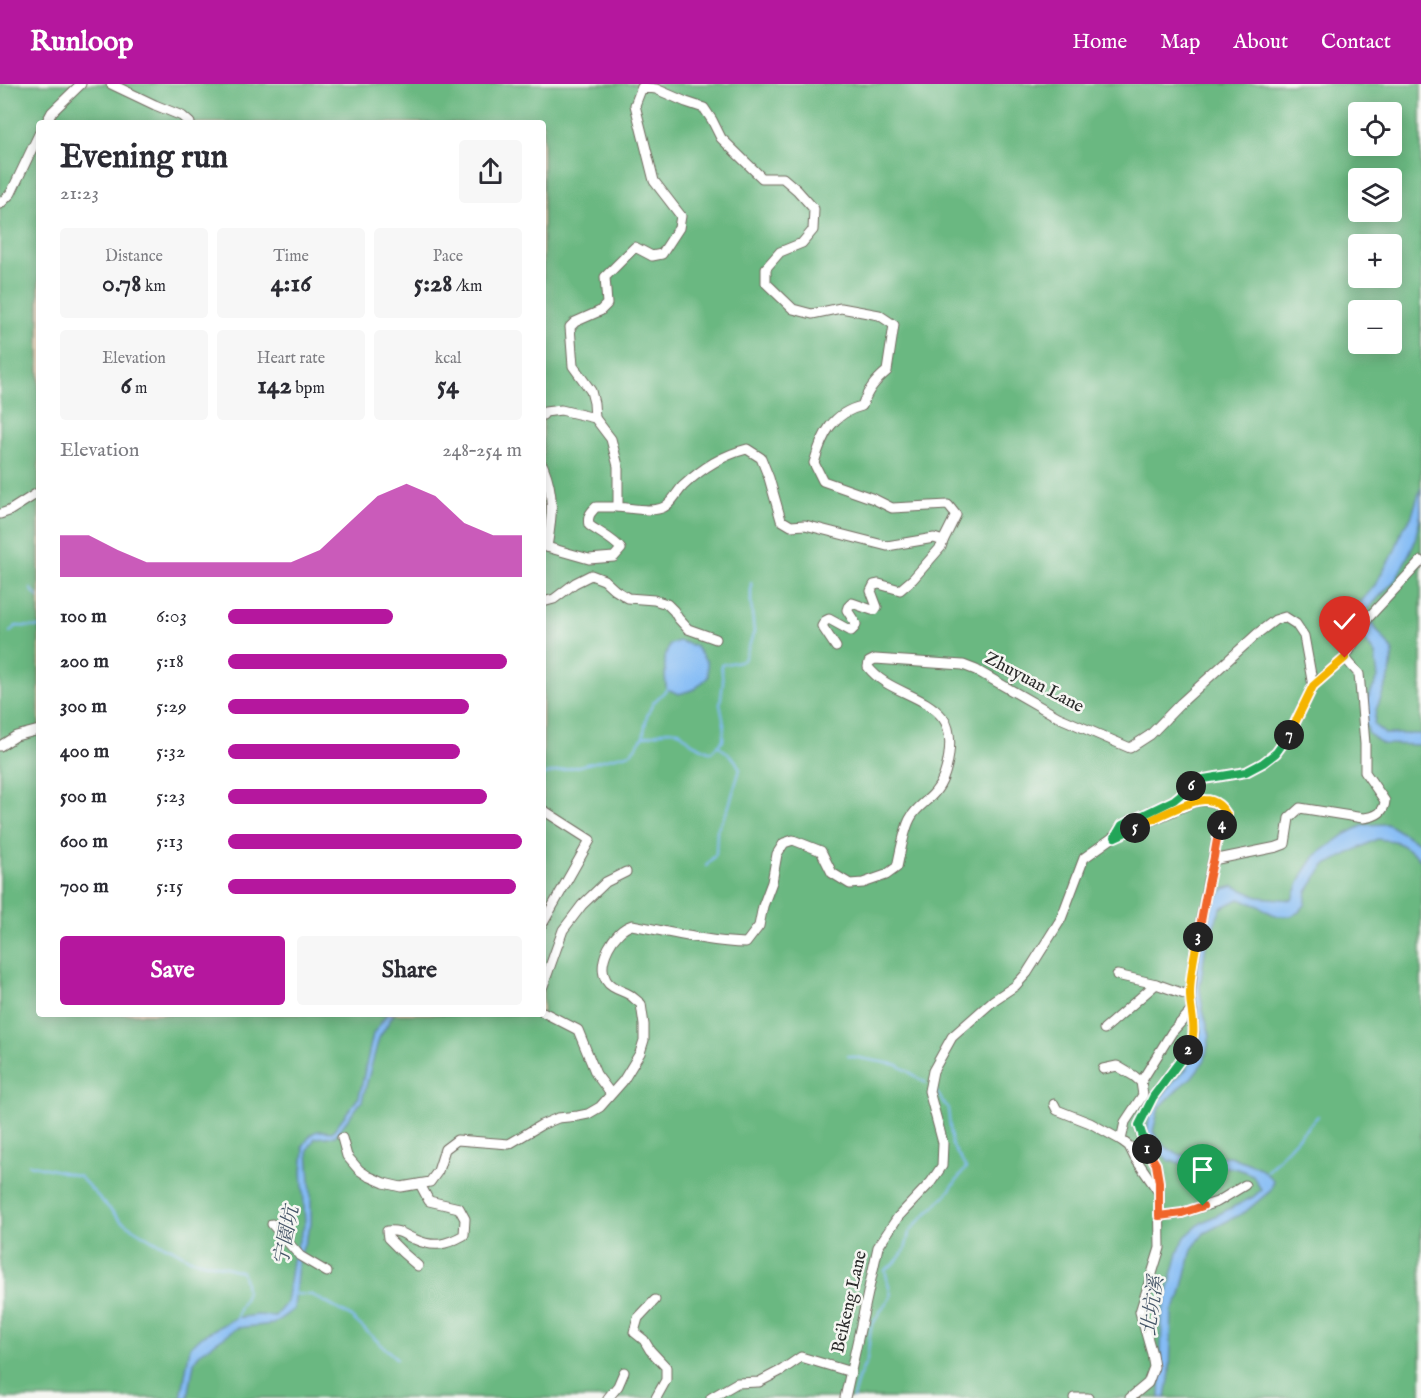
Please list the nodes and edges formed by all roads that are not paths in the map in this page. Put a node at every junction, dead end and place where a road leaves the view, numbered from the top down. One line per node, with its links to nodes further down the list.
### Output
1 (81, 84): 3 (street)
2 (111, 84): 4 (street)
3 (48, 120)
4 (187, 120)
5 (36, 140): 6 (street)
6 (0, 204)
7 (546, 412): 8 (street)
8 (595, 418): 11 (street); 14 (street)
9 (546, 473): 13 (street)
10 (36, 494): 12 (street)
11 (618, 507): 14 (street); 15 (street)
12 (0, 514)
13 (546, 541)
14 (943, 541): 19 (street)
15 (546, 546)
16 (1421, 561): 20 (street, Beikeng Lane)
17 (546, 601): 18 (street)
18 (716, 639)
19 (836, 647)
20 (1345, 658): 21 (street, Beikeng Lane); 26 (street)
21 (1313, 686): 25 (street, Beikeng Lane); 38 (street, Zhuyuan Lane)
22 (36, 731): 23 (street)
23 (0, 746)
24 (546, 812): 28 (street)
25 (1115, 837): 26 (street); 51 (street, Beikeng Lane)
26 (1213, 860): 32 (street)
27 (626, 872): 30 (street)
28 (546, 918)
29 (1117, 975): 31 (street)
30 (546, 978)
31 (1156, 984): 32 (street); 35 (street)
32 (1190, 996): 33 (street)
33 (1192, 1010): 37 (street); 44 (street)
34 (546, 1014): 38 (street)
35 (1104, 1029)
36 (1103, 1069): 37 (street)
37 (1141, 1082): 41 (street)
38 (612, 1094): 42 (street, Zhuyuan Lane)
39 (1054, 1104): 41 (street)
40 (342, 1138): 42 (street)
41 (1121, 1140): 44 (street)
42 (420, 1184): 47 (street)
43 (1245, 1185): 45 (street)
44 (1159, 1192): 45 (street)
45 (1159, 1216): 58 (street)
46 (272, 1224): 48 (street)
47 (418, 1266)
48 (327, 1272)
49 (655, 1300): 53 (street)
50 (624, 1372): 52 (street)
51 (851, 1372): 54 (street); 55 (street, Beikeng Lane)
52 (608, 1398)
53 (656, 1398)
54 (711, 1398)
55 (845, 1398)
56 (1074, 1398): 57 (street)
57 (1088, 1398)
58 (1130, 1398)

